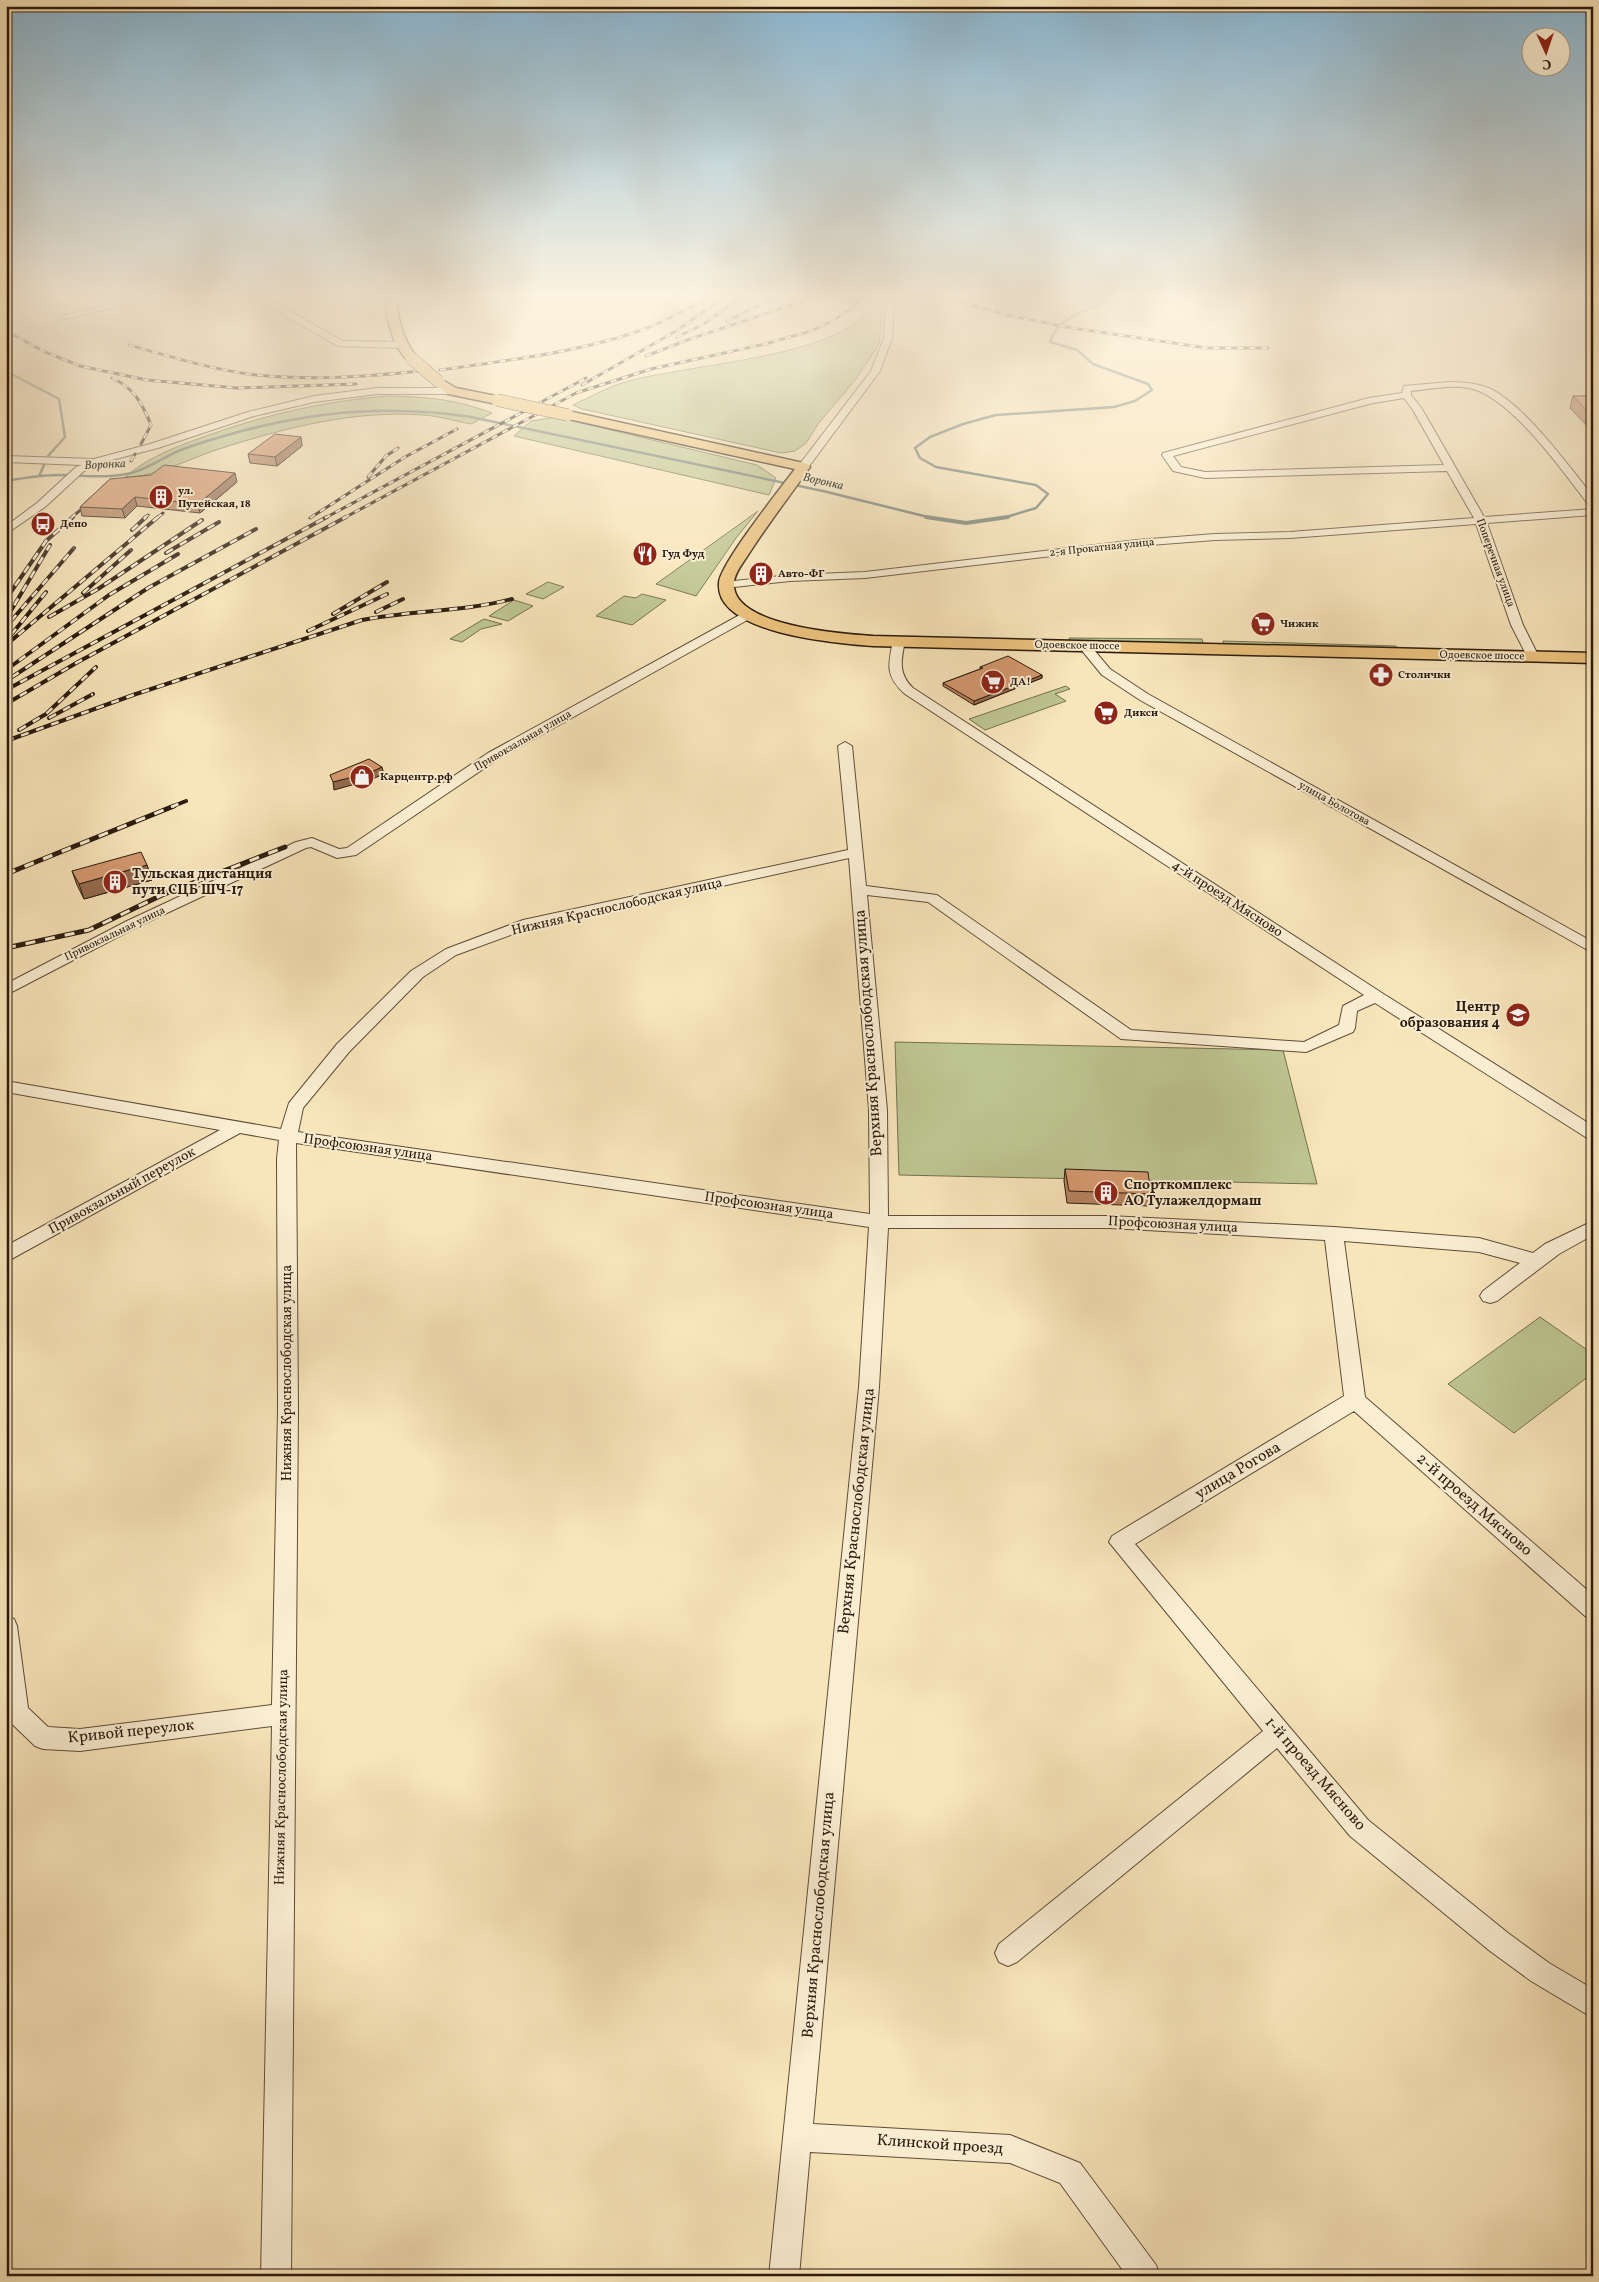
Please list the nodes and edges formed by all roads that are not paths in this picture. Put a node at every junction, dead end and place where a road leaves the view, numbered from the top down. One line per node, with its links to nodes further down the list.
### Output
1 (309, 400): 8 (street)
2 (500, 400): 10 (main road, bridge)
3 (853, 400): 10 (street)
4 (1370, 400): 9 (street)
5 (1410, 400): 9 (street, Поперечная улица)
6 (1501, 400): 11 (street)
7 (6, 459): 8 (street)
8 (93, 462): 14 (street)
9 (1449, 468): 13 (street, Поперечная улица)
10 (799, 472): 15 (main road)
11 (1593, 503)
12 (1593, 512): 13 (street, 2-я Прокатная улица)
13 (1480, 519): 15 (street, 2-я Прокатная улица); 19 (street, Поперечная улица)
14 (6, 531)
15 (725, 585): 16 (main road, Одоевское шоссе)
16 (747, 615): 17 (main road, Одоевское шоссе); 25 (street, Привокзальная улица)
17 (899, 641): 18 (main road, Одоевское шоссе); 26 (street, 4-й проезд Мясново)
18 (1085, 647): 19 (main road, Одоевское шоссе); 24 (street, улица Болотова)
19 (1534, 657): 20 (main road, Одоевское шоссе)
20 (1593, 658)
21 (845, 746): 22 (street, Верхняя Краснослободская улица)
22 (854, 853): 23 (street, Верхняя Краснослободская улица); 30 (street, Нижняя Краснослободская улица)
23 (858, 890): 26 (street); 31 (street, Верхняя Краснослободская улица)
24 (1593, 948)
25 (6, 990)
26 (1376, 996): 29 (street, 4-й проезд Мясново)
27 (6, 1086): 28 (street, Профсоюзная улица)
28 (238, 1127): 30 (street, Профсоюзная улица); 34 (street, Привокзальный переулок)
29 (1593, 1134)
30 (288, 1136): 31 (street, Профсоюзная улица); 41 (street, Нижняя Краснослободская улица)
31 (879, 1222): 33 (street, Профсоюзная улица); 45 (street, Верхняя Краснослободская улица)
32 (1593, 1227): 35 (street)
33 (1334, 1234): 35 (street, Профсоюзная улица); 37 (street)
34 (6, 1255)
35 (1537, 1261): 36 (street)
36 (1490, 1296)
37 (1355, 1400): 38 (street, улица Рогова); 39 (street, 2-й проезд Мясново)
38 (1120, 1542): 42 (street, 1-й проезд Мясново)
39 (1593, 1609)
40 (6, 1626): 41 (street, Кривой переулок)
41 (283, 1714): 46 (street, Нижняя Краснослободская улица)
42 (1279, 1732): 43 (street); 44 (street, 1-й проезд Мясново)
43 (1008, 1954)
44 (1593, 2005)
45 (799, 2137): 47 (street, Верхняя Краснослободская улица); 48 (street, Клинской проезд)
46 (276, 2276)
47 (784, 2276)
48 (1145, 2276)

